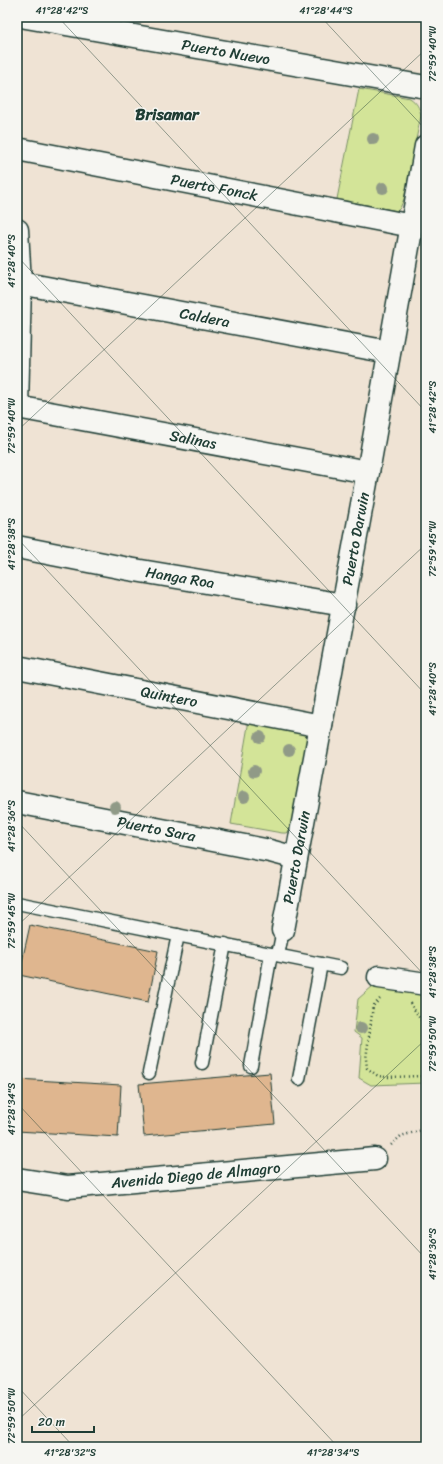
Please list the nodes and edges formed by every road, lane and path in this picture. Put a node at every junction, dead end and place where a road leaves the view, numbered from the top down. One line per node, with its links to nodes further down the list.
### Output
1 (26, 17): 2 (street, Puerto Nuevo)
2 (426, 87)
3 (426, 146): 5 (street, Puerto Darwin)
4 (17, 149): 5 (street, Puerto Fonck)
5 (412, 226): 8 (street, Puerto Darwin)
6 (17, 230): 7 (street)
7 (20, 283): 8 (street, Caldera); 9 (street)
8 (389, 352): 10 (street, Puerto Darwin)
9 (17, 407): 10 (street, Salinas)
10 (368, 472): 12 (street, Puerto Darwin)
11 (17, 547): 12 (street, Hanga Roa)
12 (344, 605): 14 (street, Puerto Darwin)
13 (17, 667): 14 (street, Quintero)
14 (321, 726): 16 (street, Puerto Darwin)
15 (17, 802): 16 (street, Puerto Sara)
16 (296, 858): 18 (street, Puerto Darwin)
17 (17, 903): 19 (lane)
18 (283, 930): 21 (lane)
19 (178, 935): 20 (lane); 28 (lane)
20 (225, 944): 21 (lane); 26 (lane)
21 (275, 954): 22 (lane); 27 (lane)
22 (321, 964): 23 (lane); 30 (lane)
23 (341, 968)
24 (426, 984): 25 (street)
25 (380, 987): 29 (path)
26 (202, 1063)
27 (251, 1066)
28 (149, 1073)
29 (426, 1076)
30 (299, 1079)
31 (426, 1129): 32 (path)
32 (375, 1159): 33 (street, Avenida Diego de Almagro)
33 (17, 1179)

